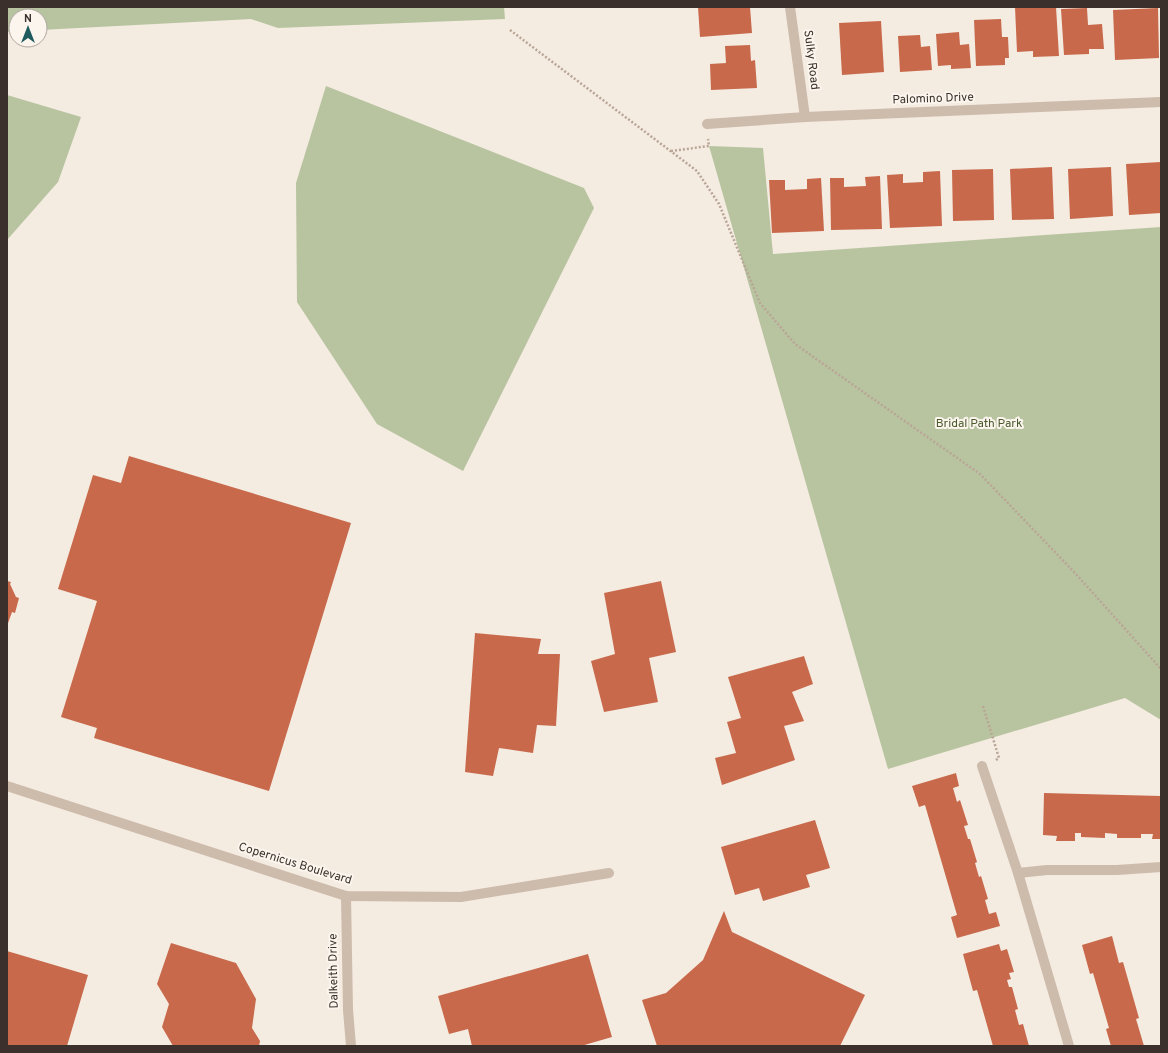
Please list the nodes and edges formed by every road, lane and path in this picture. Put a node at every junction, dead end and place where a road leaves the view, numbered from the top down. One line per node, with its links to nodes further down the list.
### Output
1 (790, 7): 4 (street, Sulky Road)
2 (510, 30): 6 (path)
3 (1161, 102): 4 (street, Palomino Drive)
4 (805, 117): 5 (street, Palomino Drive)
5 (707, 124): 6 (path)
6 (671, 151): 7 (path)
7 (1161, 669)
8 (983, 706): 9 (path)
9 (982, 766): 13 (street)
10 (7, 786): 14 (street, Copernicus Boulevard)
11 (1161, 867): 13 (street)
12 (609, 873): 14 (street, Copernicus Boulevard)
13 (1018, 873): 16 (street)
14 (346, 896): 15 (street, Dalkeith Drive)
15 (351, 1046)
16 (1069, 1046)

